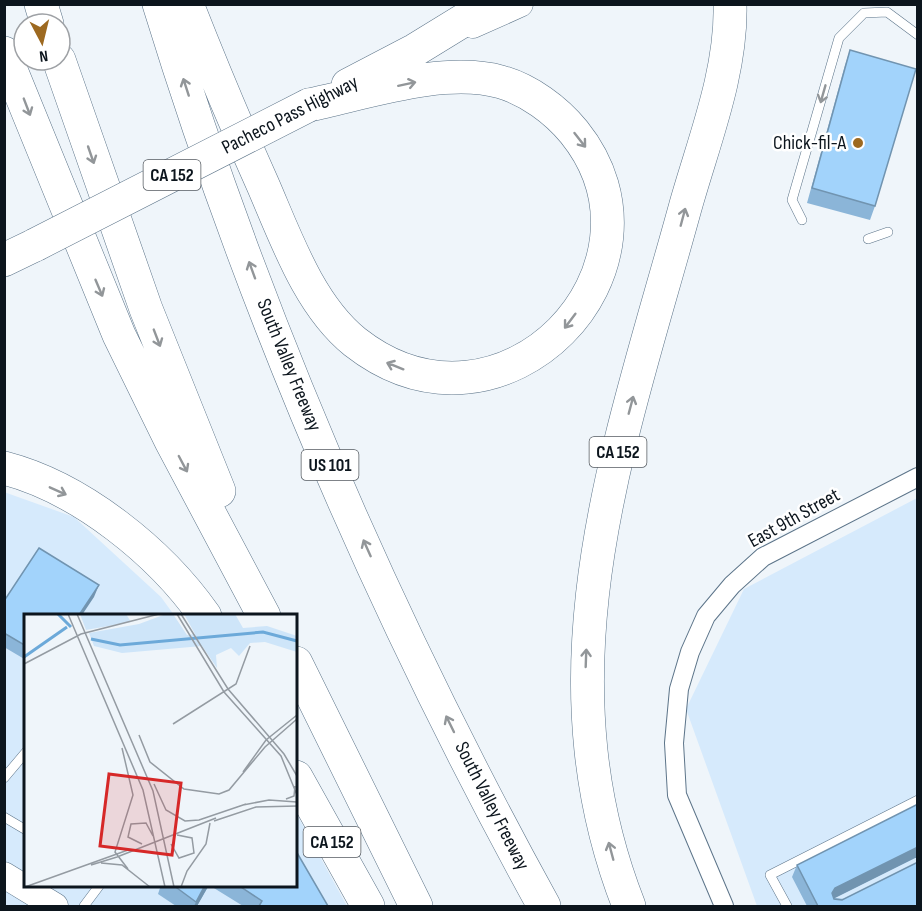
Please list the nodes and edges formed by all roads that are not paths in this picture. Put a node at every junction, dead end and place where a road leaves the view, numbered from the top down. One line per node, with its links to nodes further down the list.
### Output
1 (159, 4): 36 (highway, South Valley Freeway / US 101, one-way to 1)
2 (187, 4): 10 (highway, one-way to 2)
3 (490, 4): 7 (highway, CA 152)
4 (519, 4): 7 (main road)
5 (730, 4): 37 (highway, CA 152, one-way to 5)
6 (918, 35): 11 (lane, one-way to 11)
7 (415, 50): 10 (highway, Pacheco Pass Highway / CA 152)
8 (4, 53): 19 (highway, one-way to 19)
9 (62, 72): 20 (highway, one-way to 20)
10 (309, 105): 14 (highway, Pacheco Pass Highway / CA 152, bridge)
11 (802, 220)
12 (888, 232): 13 (lane)
13 (868, 239)
14 (20, 248): 15 (highway, Pacheco Pass Highway / CA 152)
15 (4, 261)
16 (4, 468): 18 (highway, one-way to 18)
17 (918, 477): 38 (street, East 9th Street)
18 (204, 614)
19 (263, 614)
20 (274, 614)
21 (297, 665): 24 (highway)
22 (297, 677): 24 (highway)
23 (24, 754): 25 (lane)
24 (349, 775): 35 (highway)
25 (4, 777)
26 (297, 779): 34 (highway, CA 152)
27 (918, 800): 39 (lane)
28 (4, 817): 29 (lane)
29 (24, 829)
30 (4, 875): 32 (main road)
31 (98, 887): 33 (lane)
32 (55, 906)
33 (84, 906)
34 (369, 906)
35 (416, 906)
36 (544, 906)
37 (629, 906)
38 (724, 906)
39 (786, 906)

